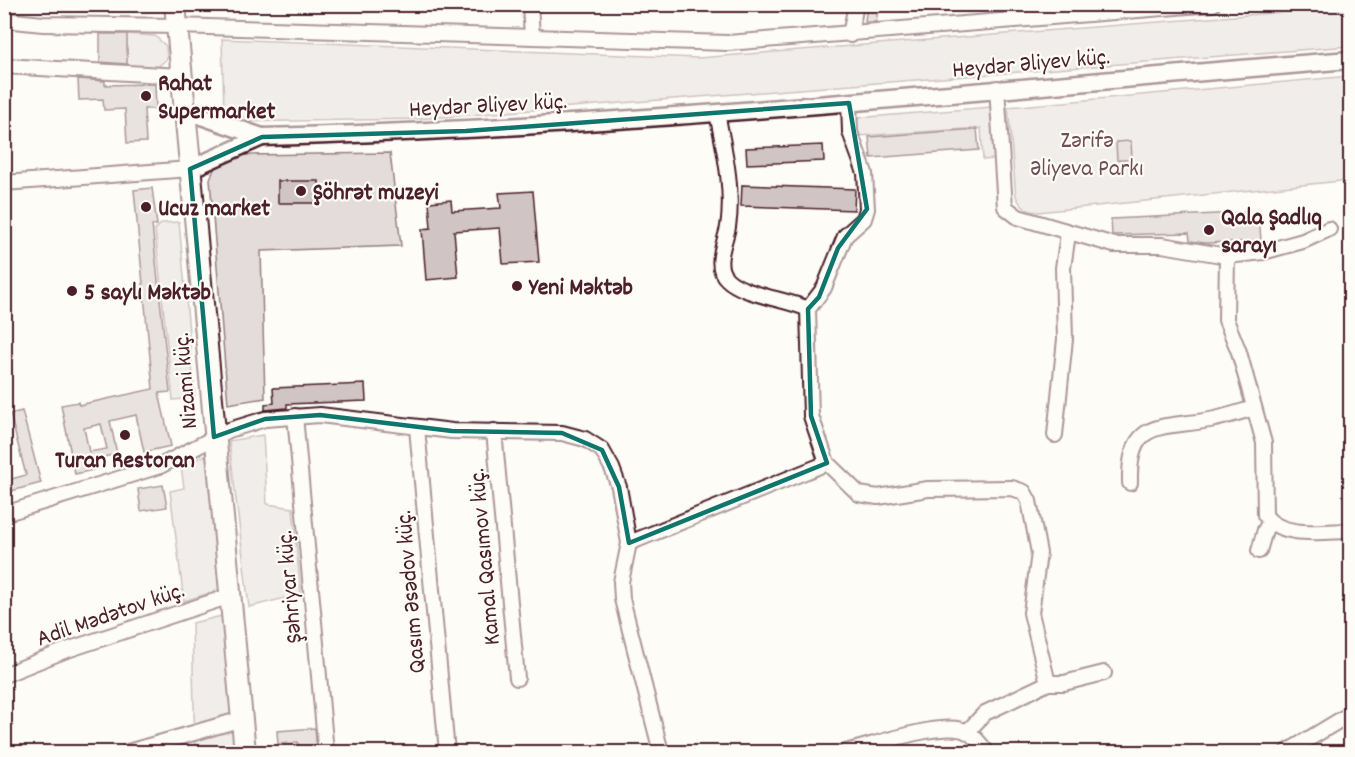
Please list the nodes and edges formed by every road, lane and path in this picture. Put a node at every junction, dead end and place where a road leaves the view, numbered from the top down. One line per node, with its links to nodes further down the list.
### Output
1 (176, 4): 7 (highway, Nizami küç.)
2 (530, 4): 9 (street)
3 (856, 4): 8 (street)
4 (1214, 4): 5 (street)
5 (1060, 11): 8 (street)
6 (4, 20): 7 (street)
7 (177, 26): 9 (street); 12 (highway, Nizami küç.)
8 (850, 35): 9 (street)
9 (532, 37)
10 (1350, 60): 13 (main road, Heydər Əliyev küç.)
11 (4, 66): 12 (street)
12 (181, 76): 15 (highway, Nizami küç.)
13 (997, 88): 14 (main road, Heydər Əliyev küç.); 21 (street)
14 (849, 103): 16 (main road, Heydər Əliyev küç.); 23 (street)
15 (184, 110): 17 (main road); 18 (highway, Nizami küç.)
16 (717, 113): 17 (main road, Heydər Əliyev küç.); 23 (street)
17 (262, 137): 18 (main road)
18 (190, 169): 19 (street); 29 (highway, Nizami küç.)
19 (4, 183)
20 (1329, 230): 22 (street)
21 (1068, 234): 22 (street); 28 (street)
22 (1227, 256): 24 (street)
23 (808, 309): 30 (street)
24 (1254, 408): 31 (street); 33 (street)
25 (295, 416): 26 (street); 29 (street); 47 (street, Şəhriyar küç.)
26 (417, 428): 27 (street); 48 (street, Qasım Əsədov küç.)
27 (494, 431): 35 (street); 40 (street, Kamal Qasımov küç.)
28 (1055, 435)
29 (214, 437): 32 (street); 37 (highway, Nizami küç.)
30 (827, 463): 35 (street); 41 (street)
31 (1130, 483)
32 (4, 514)
33 (1270, 522): 34 (street); 36 (street)
34 (1350, 531)
35 (629, 543): 49 (street)
36 (1259, 551)
37 (230, 596): 39 (street, Adil Mədətov küç.); 43 (highway, Nizami küç.)
38 (1104, 673): 41 (street)
39 (4, 675)
40 (517, 678)
41 (1048, 683): 44 (street)
42 (1350, 714): 52 (street)
43 (242, 719): 45 (street); 46 (highway, Nizami küç.)
44 (967, 732): 50 (street); 51 (street)
45 (128, 753)
46 (245, 753)
47 (326, 753)
48 (447, 753)
49 (661, 753)
50 (845, 753)
51 (987, 753)
52 (1287, 753)

